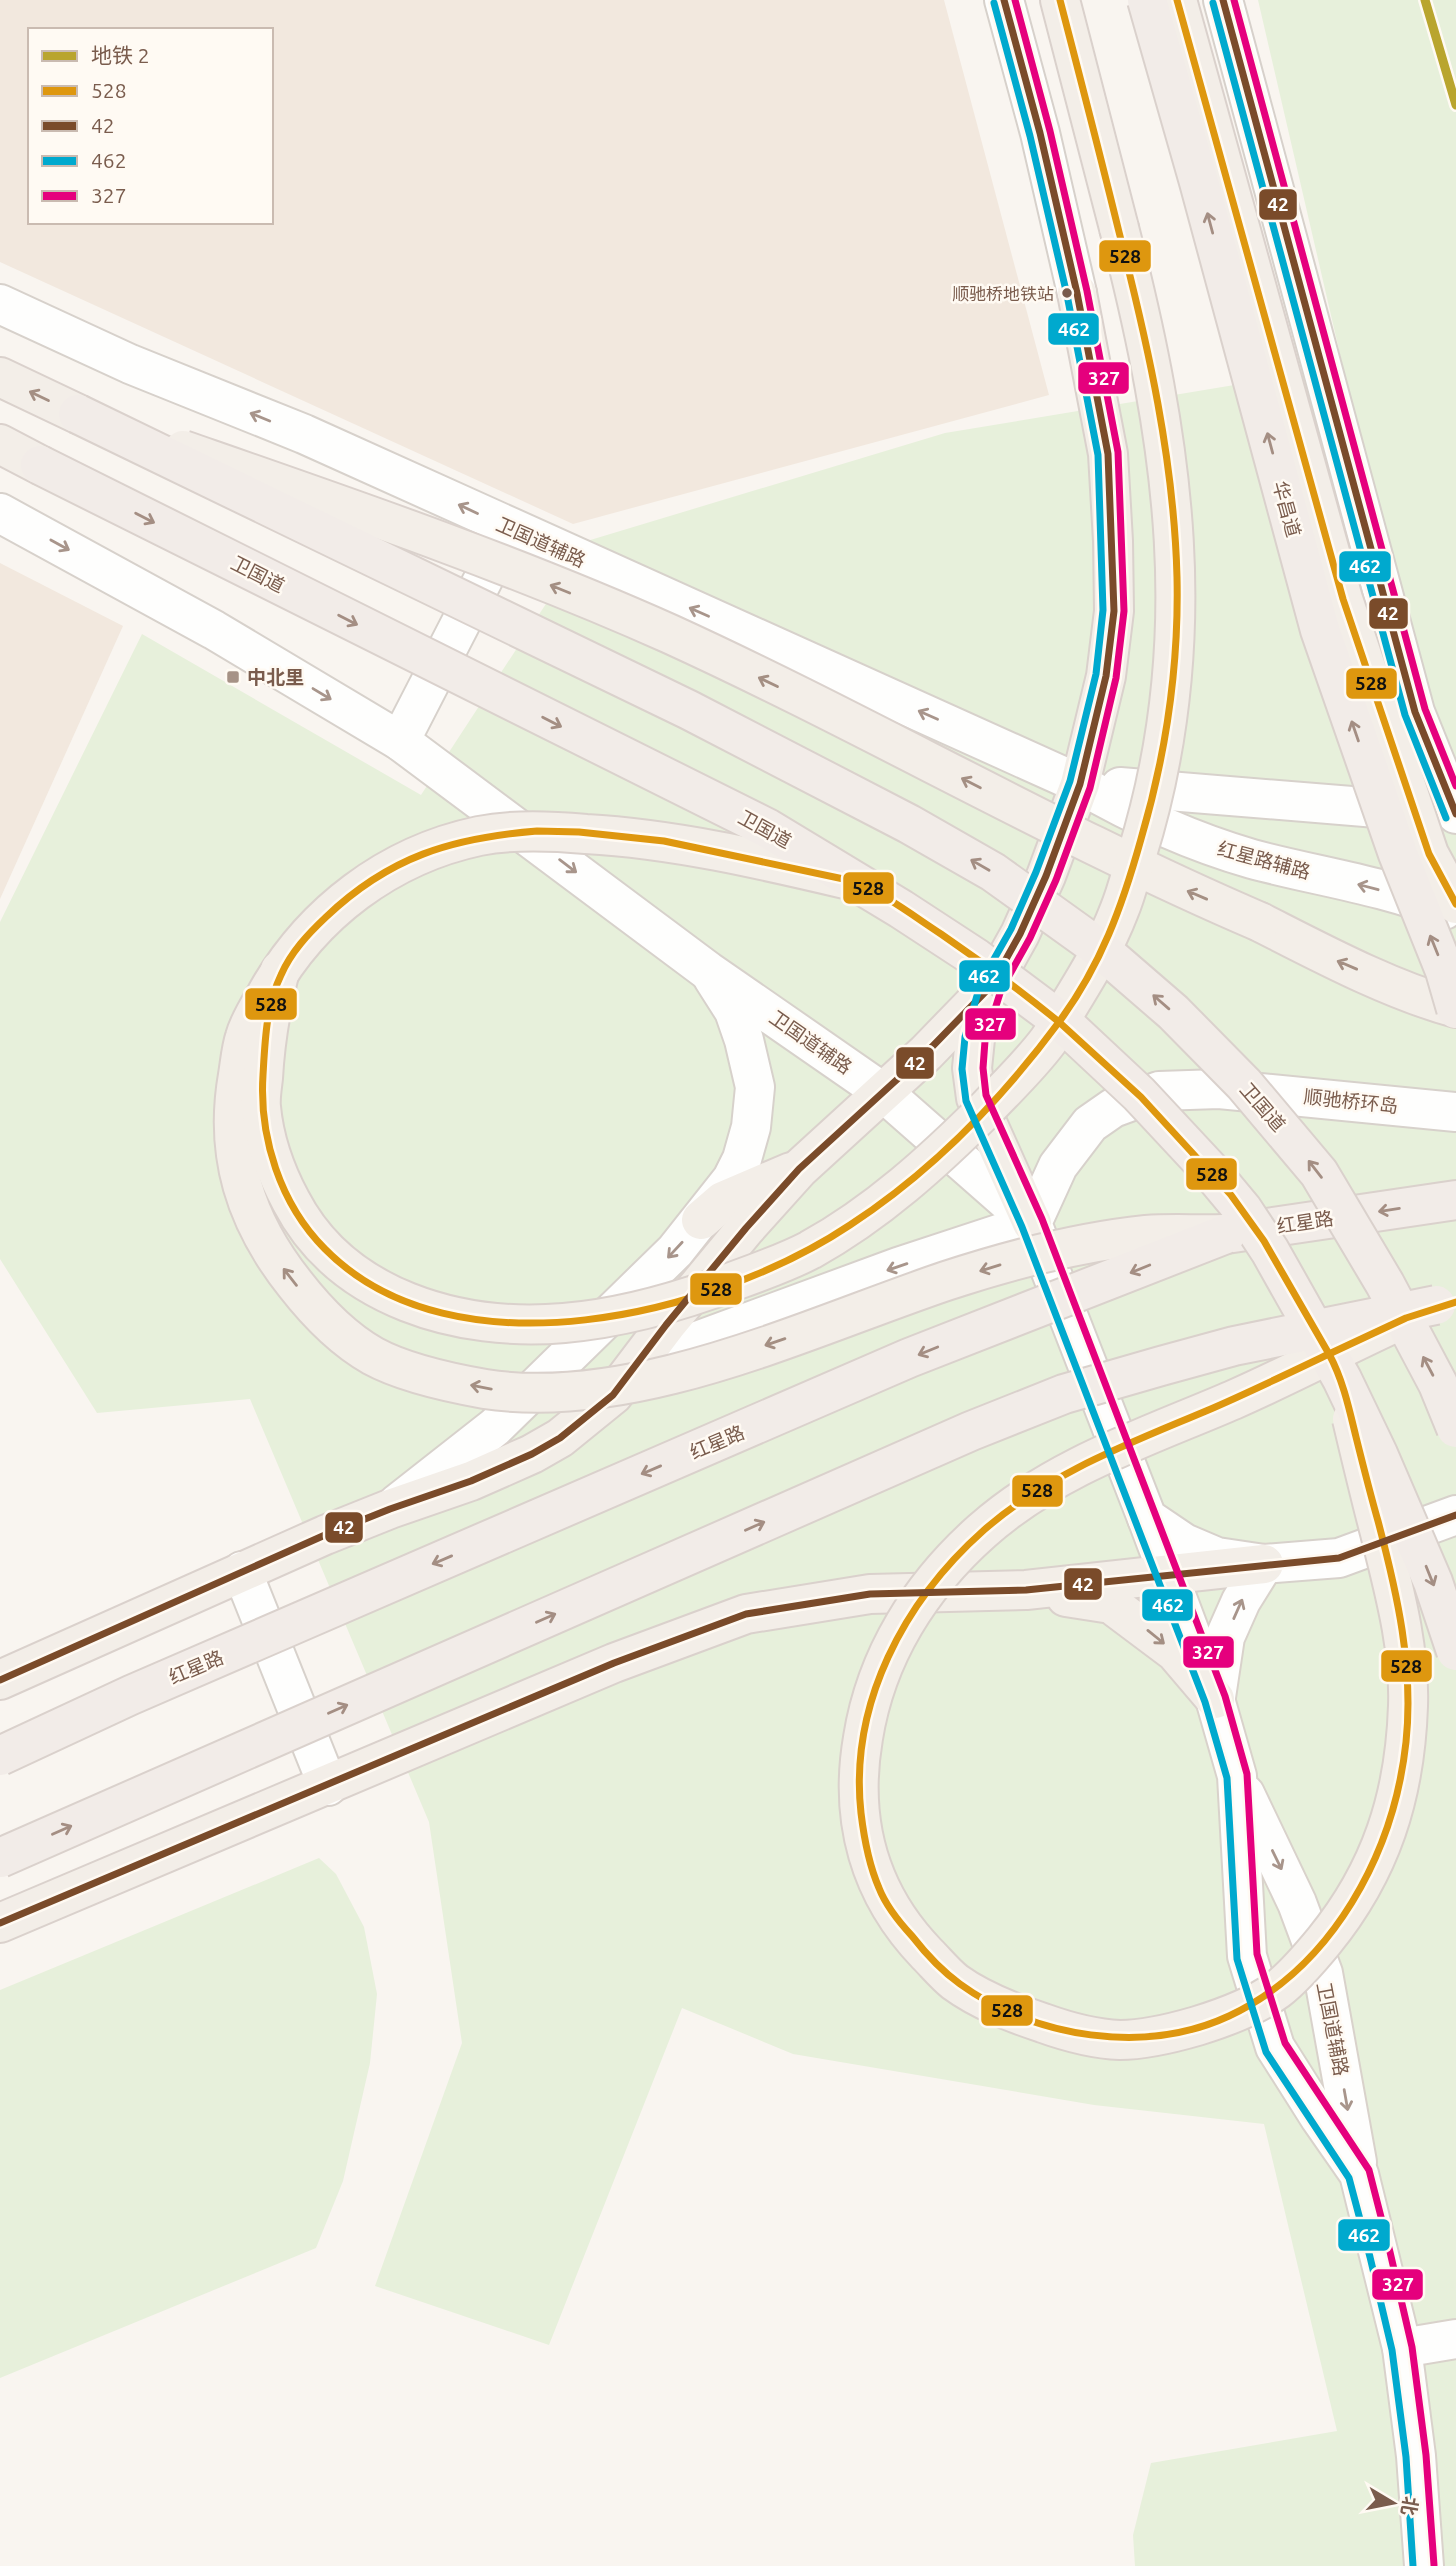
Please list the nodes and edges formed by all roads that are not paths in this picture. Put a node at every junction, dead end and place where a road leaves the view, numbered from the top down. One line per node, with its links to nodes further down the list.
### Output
1 (1004, 0): 6 (street)
2 (1060, 0): 20 (main road, bridge)
3 (1146, 0): 23 (highway, 华昌道, one-way to 3, bridge)
4 (1177, 0): 18 (main road, bridge)
5 (1223, 0): 16 (street)
6 (1076, 293): 15 (main road)
7 (0, 304): 13 (street, 卫国道辅路, one-way to 7)
8 (0, 377): 9 (main road, 卫国道, one-way to 8)
9 (78, 414): 23 (main road, one-way to 9, bridge); 37 (highway, 卫国道, one-way to 9, bridge)
10 (0, 444): 11 (main road, 卫国道)
11 (40, 465): 17 (highway, 卫国道, one-way to 17, bridge)
12 (0, 513): 14 (street, 卫国道辅路, one-way to 14)
13 (510, 528): 14 (street); 15 (street, 卫国道辅路, one-way to 13)
14 (400, 741): 21 (street, 卫国道辅路, one-way to 21)
15 (1080, 784): 16 (street); 19 (street, 红星路辅路, one-way to 15); 22 (main road)
16 (1456, 815)
17 (858, 882): 20 (main road, bridge); 36 (highway, 卫国道, bridge)
18 (1456, 904)
19 (1456, 915)
20 (280, 970): 33 (main road, one-way to 20, bridge)
21 (708, 971): 24 (street); 25 (street, 卫国道辅路)
22 (991, 986): 25 (main road); 31 (main road)
23 (1456, 1008)
24 (755, 1087): 28 (street); 30 (street)
25 (884, 1093): 27 (main road); 31 (street, 卫国道辅路)
26 (1456, 1112): 31 (street, 顺驰桥环岛)
27 (799, 1169): 28 (main road); 32 (main road)
28 (759, 1185): 30 (main road); 32 (street)
29 (1456, 1200): 33 (highway, 红星路, one-way to 33, bridge)
30 (701, 1220): 38 (street, one-way to 38)
31 (1032, 1223): 35 (street, one-way to 35); 40 (street)
32 (746, 1228): 35 (main road)
33 (1226, 1234): 48 (highway, 红星路, one-way to 48, bridge)
34 (1446, 1303): 36 (main road, bridge); 51 (highway, one-way to 34, bridge)
35 (640, 1362): 38 (main road)
36 (1342, 1379): 45 (highway, 卫国道, one-way to 45, bridge)
37 (1456, 1428)
38 (390, 1509): 42 (main road)
39 (1456, 1516): 41 (street)
40 (1147, 1518): 41 (street); 43 (street, 卫国道辅路)
41 (1264, 1564): 43 (main road); 47 (street, one-way to 41)
42 (242, 1571): 46 (main road); 50 (street)
43 (1168, 1575): 44 (main road); 47 (street, 卫国道辅路)
44 (1026, 1590): 47 (main road, one-way to 47); 50 (main road)
45 (1456, 1651)
46 (0, 1680)
47 (1215, 1699): 49 (street, 卫国道辅路)
48 (0, 1756)
49 (1237, 1776): 53 (street, 卫国道辅路, one-way to 53); 53 (street, 卫国道辅路)
50 (328, 1786): 52 (main road)
51 (0, 1858)
52 (0, 1923)
53 (1359, 2174): 55 (street, 卫国道辅路)
54 (1456, 2339): 55 (street)
55 (1402, 2348): 56 (street, 卫国道辅路)
56 (1424, 2566)

